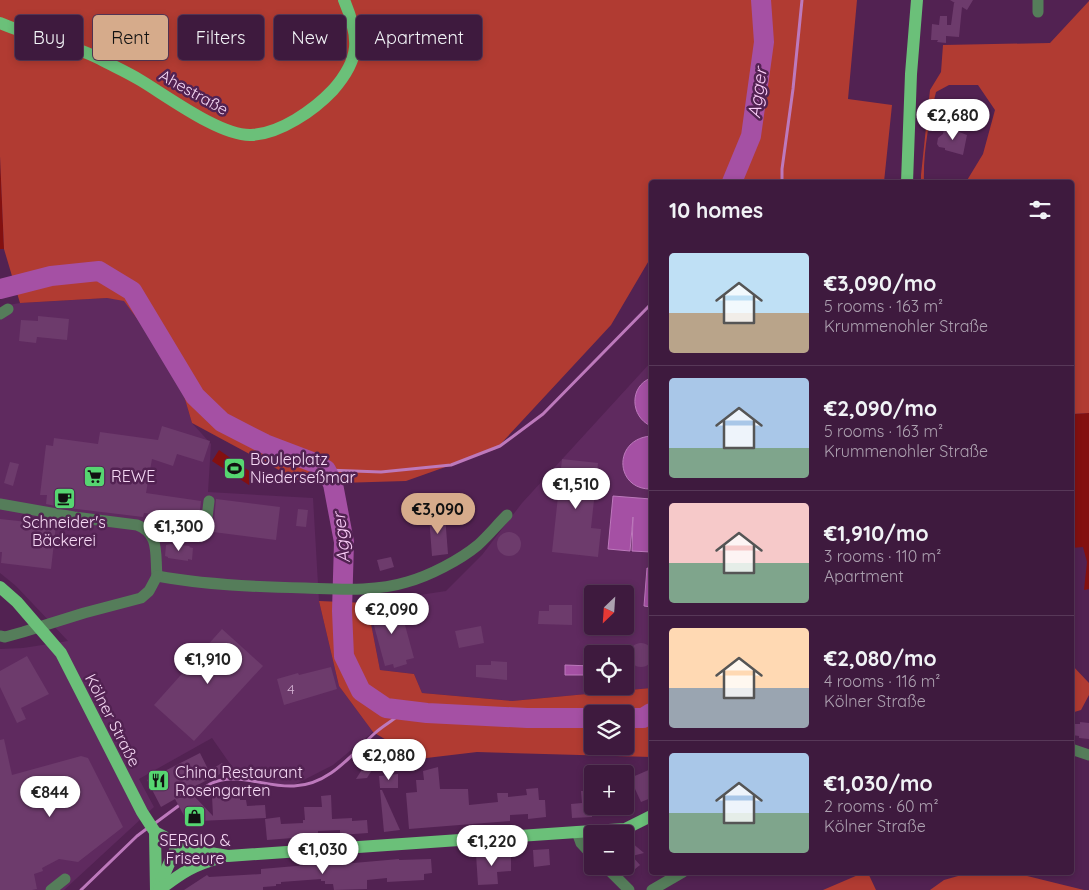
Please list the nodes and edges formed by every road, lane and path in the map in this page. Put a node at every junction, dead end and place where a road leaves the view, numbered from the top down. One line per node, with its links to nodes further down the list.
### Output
1 (344, 0): 3 (main road, Ahestraße)
2 (918, 0): 4 (main road)
3 (0, 23)
4 (907, 180)
5 (209, 501): 8 (street)
6 (0, 504): 8 (street)
7 (506, 515): 9 (street)
8 (149, 532): 9 (street)
9 (157, 576): 11 (street)
10 (0, 587): 11 (main road, Kölner Straße)
11 (40, 628): 12 (street); 16 (main road, Kölner Straße)
12 (0, 636)
13 (1074, 750): 14 (street)
14 (1089, 755)
15 (649, 817): 17 (main road)
16 (152, 827): 18 (main road); 25 (main road)
17 (577, 832): 19 (street); 20 (main road)
18 (178, 844): 20 (main road); 25 (main road)
19 (584, 846)
20 (228, 856): 25 (main road)
21 (614, 875): 26 (street)
22 (678, 875): 27 (street)
23 (66, 878): 24 (street)
24 (51, 890)
25 (157, 890)
26 (629, 890)
27 (652, 890)

